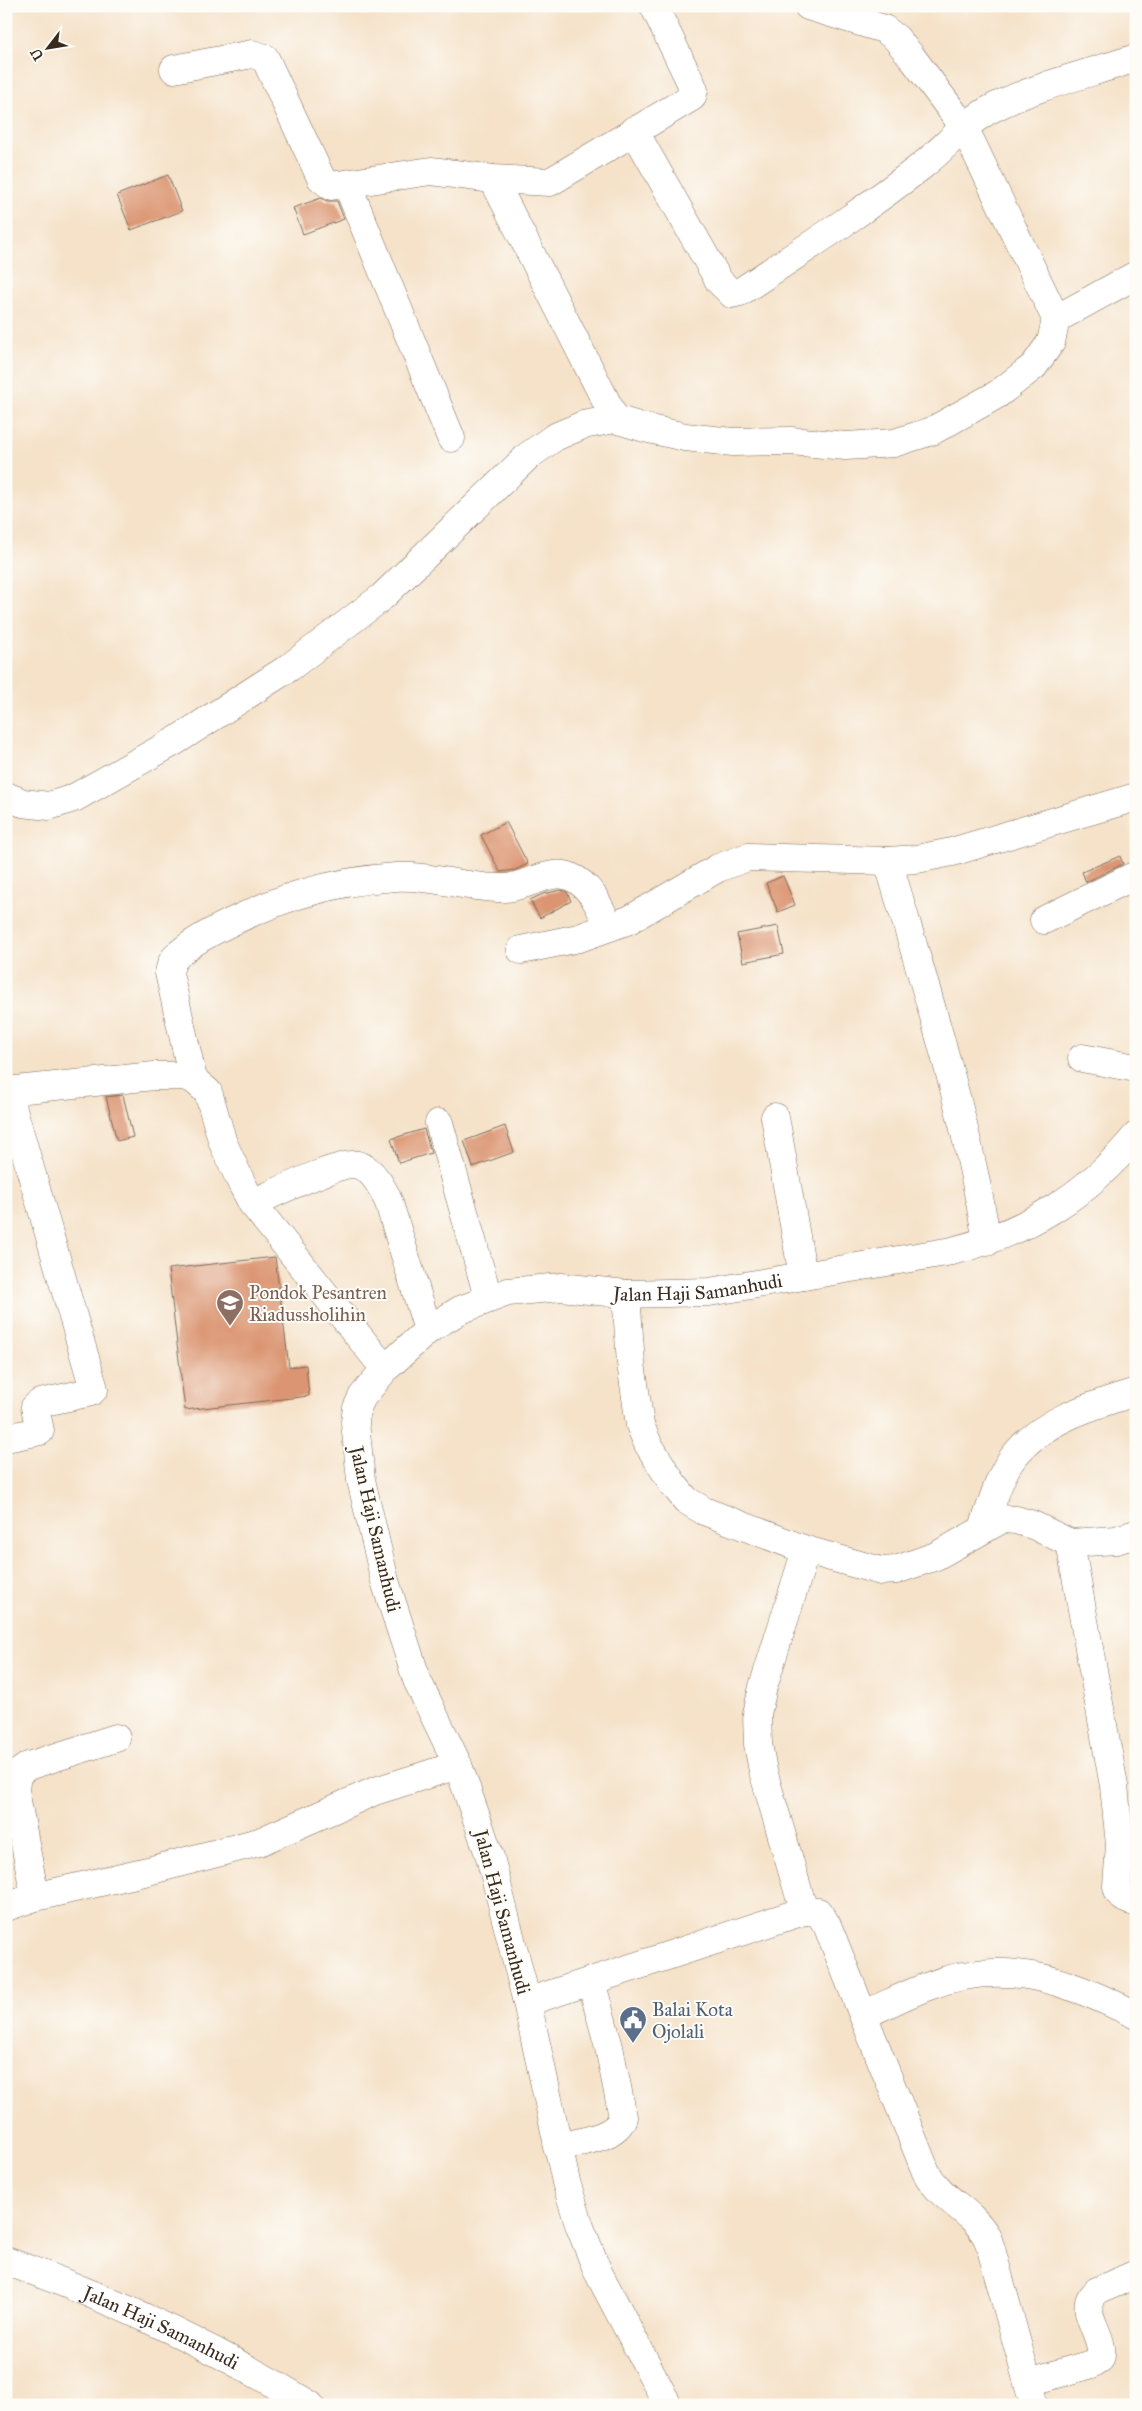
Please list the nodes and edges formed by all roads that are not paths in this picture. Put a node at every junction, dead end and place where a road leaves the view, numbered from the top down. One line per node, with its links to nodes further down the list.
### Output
1 (654, 6): 6 (street)
2 (808, 6): 5 (street)
3 (1136, 58): 5 (street)
4 (174, 69): 8 (street)
5 (964, 127): 6 (street); 10 (street)
6 (634, 130): 7 (street)
7 (493, 179): 8 (street); 11 (street)
8 (347, 184): 12 (street)
9 (1136, 275): 10 (street)
10 (1056, 319): 11 (street)
11 (615, 418): 13 (street)
12 (451, 438)
13 (6, 796)
14 (1136, 797): 15 (street)
15 (888, 861): 18 (street); 28 (street)
16 (1136, 875): 17 (street)
17 (1044, 920)
18 (609, 928): 19 (street); 22 (street)
19 (521, 950)
20 (1082, 1058): 21 (street)
21 (1136, 1068)
22 (193, 1078): 23 (street); 27 (street)
23 (7, 1091): 35 (street)
24 (775, 1117): 29 (street)
25 (439, 1123): 31 (street)
26 (1134, 1144): 28 (street, Jalan Haji Samanhudi)
27 (252, 1202): 32 (street); 33 (street)
28 (987, 1242): 29 (street, Jalan Haji Samanhudi)
29 (803, 1276): 30 (street, Jalan Haji Samanhudi)
30 (626, 1294): 31 (street, Jalan Haji Samanhudi); 39 (street)
31 (488, 1297): 32 (street, Jalan Haji Samanhudi)
32 (428, 1330): 33 (street, Jalan Haji Samanhudi)
33 (385, 1369): 41 (street, Jalan Haji Samanhudi)
34 (1136, 1392): 36 (street)
35 (6, 1438)
36 (983, 1528): 38 (street); 39 (street)
37 (1136, 1534): 38 (street)
38 (1070, 1543): 43 (street)
39 (806, 1550): 45 (street)
40 (116, 1738): 42 (street)
41 (458, 1765): 42 (street); 47 (street, Jalan Haji Samanhudi)
42 (35, 1897): 44 (street)
43 (1136, 1902)
44 (6, 1907)
45 (804, 1911): 46 (street); 48 (street)
46 (591, 1981): 47 (street); 50 (street)
47 (527, 2002): 50 (street, Jalan Haji Samanhudi)
48 (863, 2015): 49 (street); 53 (street)
49 (1136, 2015)
50 (557, 2147): 55 (street, Jalan Haji Samanhudi)
51 (6, 2261): 54 (street, Jalan Haji Samanhudi)
52 (1136, 2274): 53 (street)
53 (1031, 2394)
54 (310, 2405)
55 (668, 2405)

